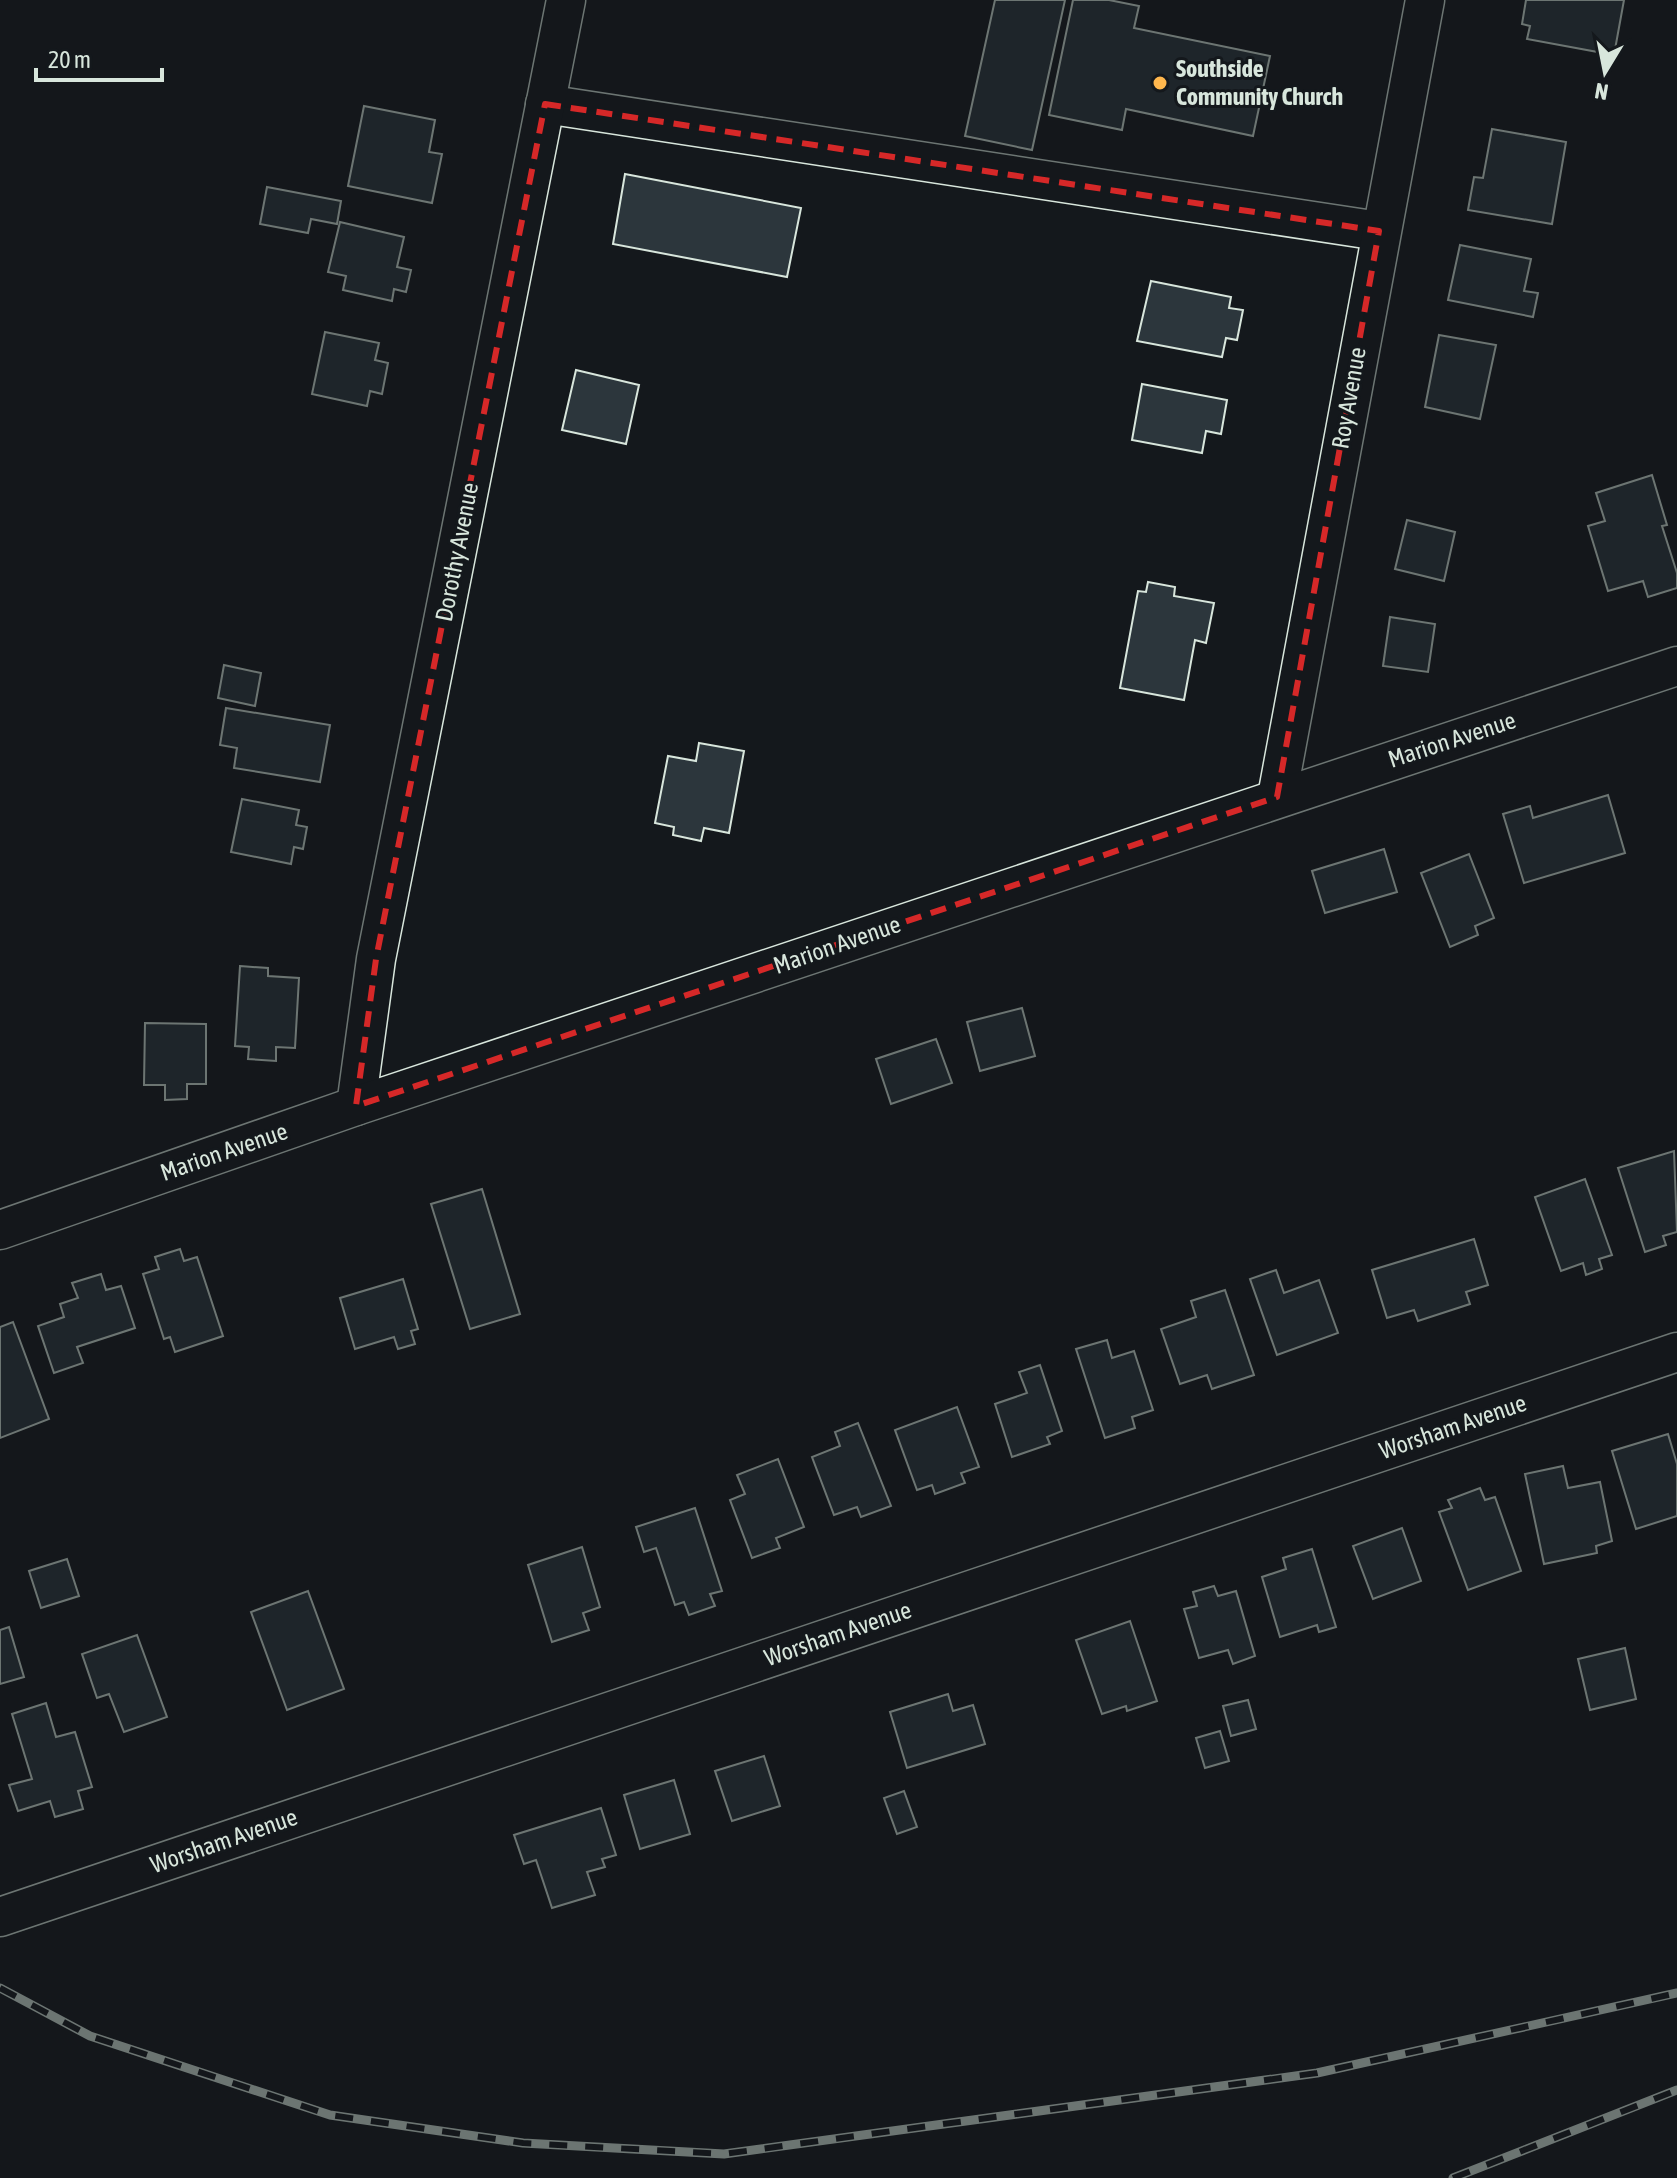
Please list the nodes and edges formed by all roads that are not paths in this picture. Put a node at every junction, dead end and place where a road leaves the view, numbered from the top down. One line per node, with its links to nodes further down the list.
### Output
1 (566, 0): 3 (street, Dorothy Avenue)
2 (1425, 0): 4 (street, Roy Avenue)
3 (545, 104): 4 (street); 7 (street, Dorothy Avenue)
4 (1379, 231): 6 (street, Roy Avenue)
5 (1677, 666): 6 (street, Marion Avenue)
6 (1277, 797): 7 (street, Marion Avenue)
7 (356, 1106): 8 (street, Marion Avenue)
8 (0, 1230)
9 (1677, 1352): 10 (street, Worsham Avenue)
10 (0, 1917)

